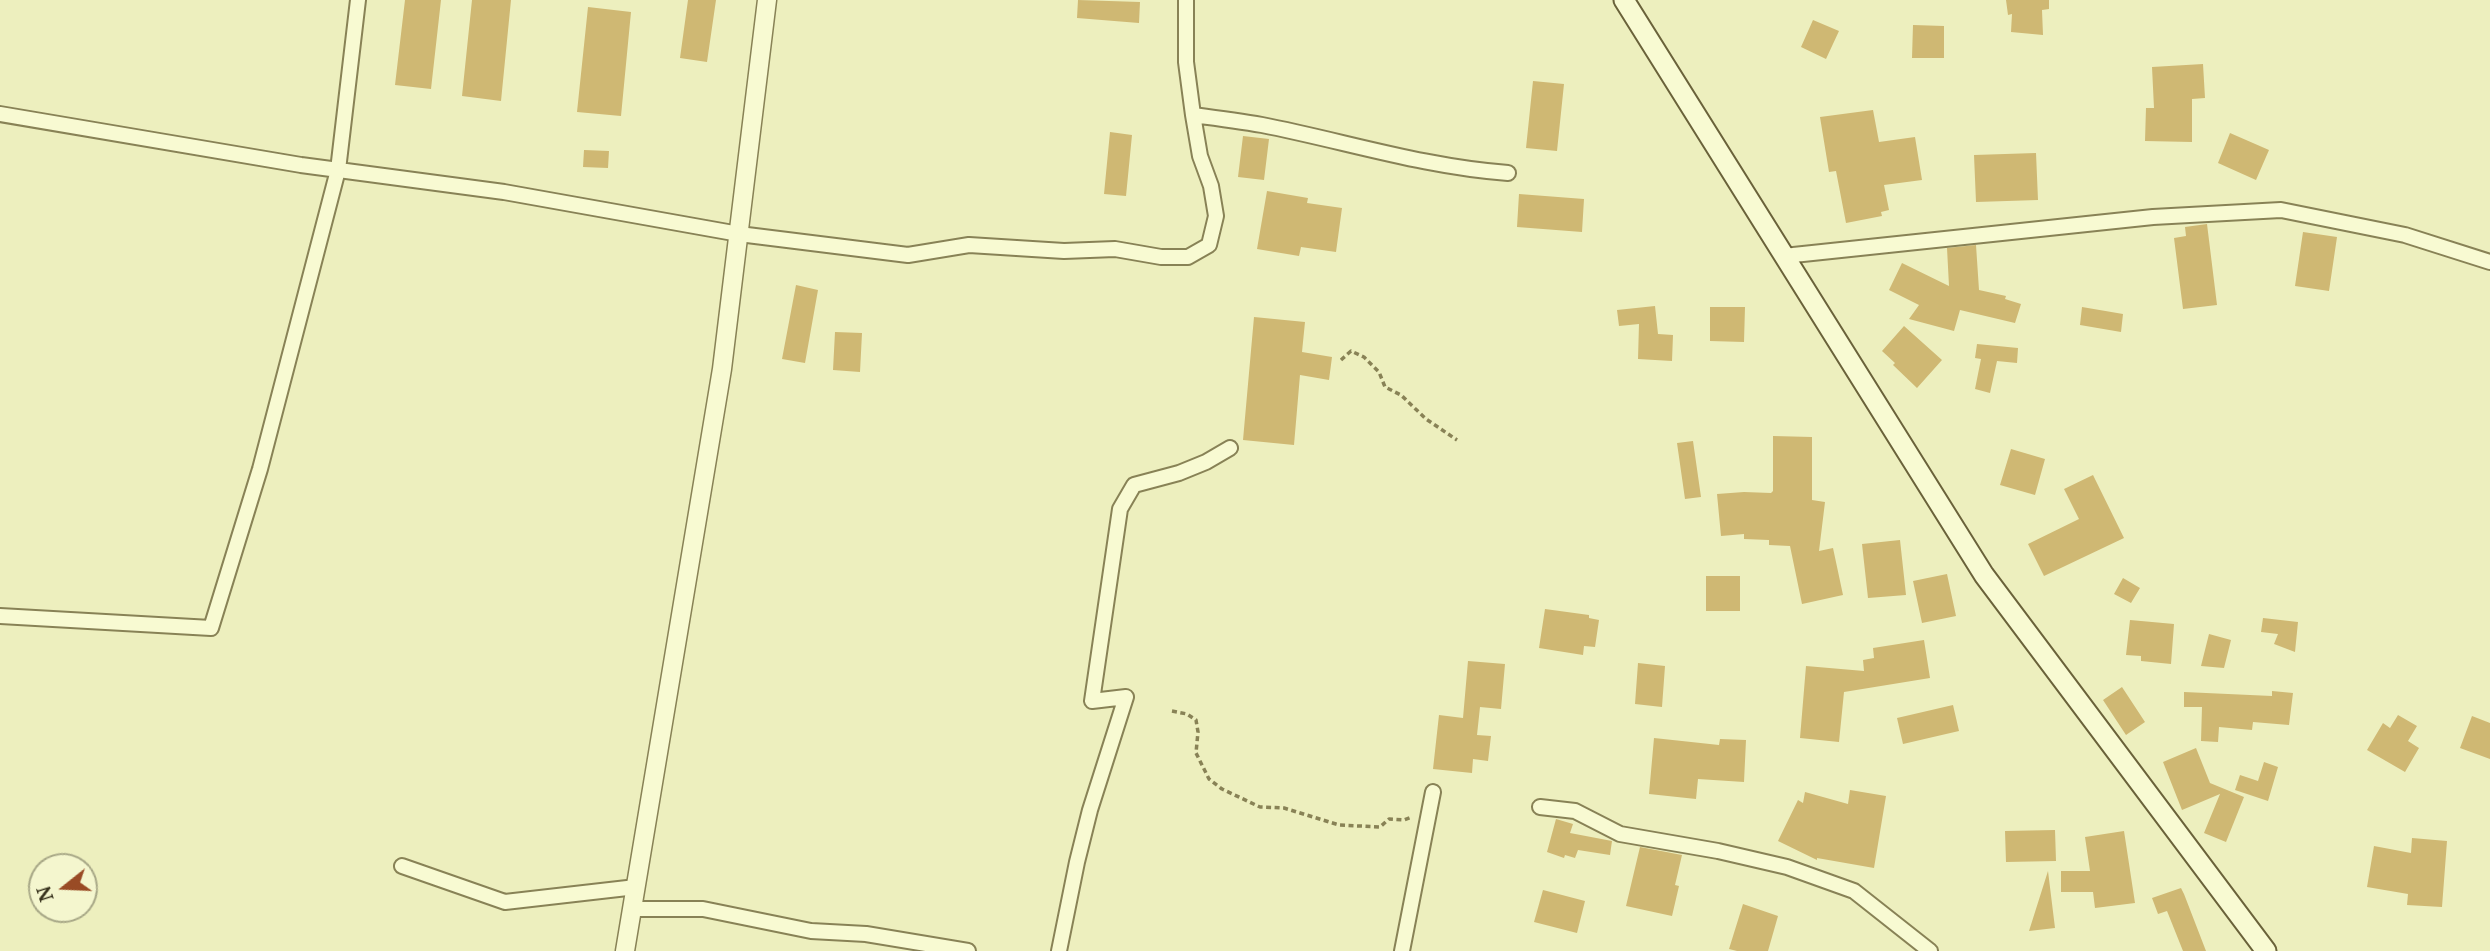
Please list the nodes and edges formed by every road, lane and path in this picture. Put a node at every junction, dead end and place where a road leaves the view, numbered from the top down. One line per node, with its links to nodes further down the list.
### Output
1 (358, 0): 7 (street)
2 (767, 0): 9 (street)
3 (1186, 0): 6 (street)
4 (1624, 0): 10 (main road)
5 (0, 114): 7 (street)
6 (1193, 115): 8 (street); 9 (street)
7 (338, 170): 9 (street); 15 (street)
8 (1508, 173)
9 (739, 234): 21 (street)
10 (1784, 256): 11 (street); 28 (main road)
11 (2490, 262)
12 (1341, 360): 13 (path)
13 (1457, 440)
14 (1230, 448): 25 (street)
15 (0, 616)
16 (1172, 711): 19 (path)
17 (1433, 792): 19 (street)
18 (1540, 807): 27 (street)
19 (1427, 816): 26 (street)
20 (402, 866): 21 (street)
21 (636, 887): 22 (street)
22 (633, 909): 23 (street); 24 (street)
23 (625, 951)
24 (968, 951)
25 (1059, 951)
26 (1402, 951)
27 (1930, 951)
28 (2266, 951)

